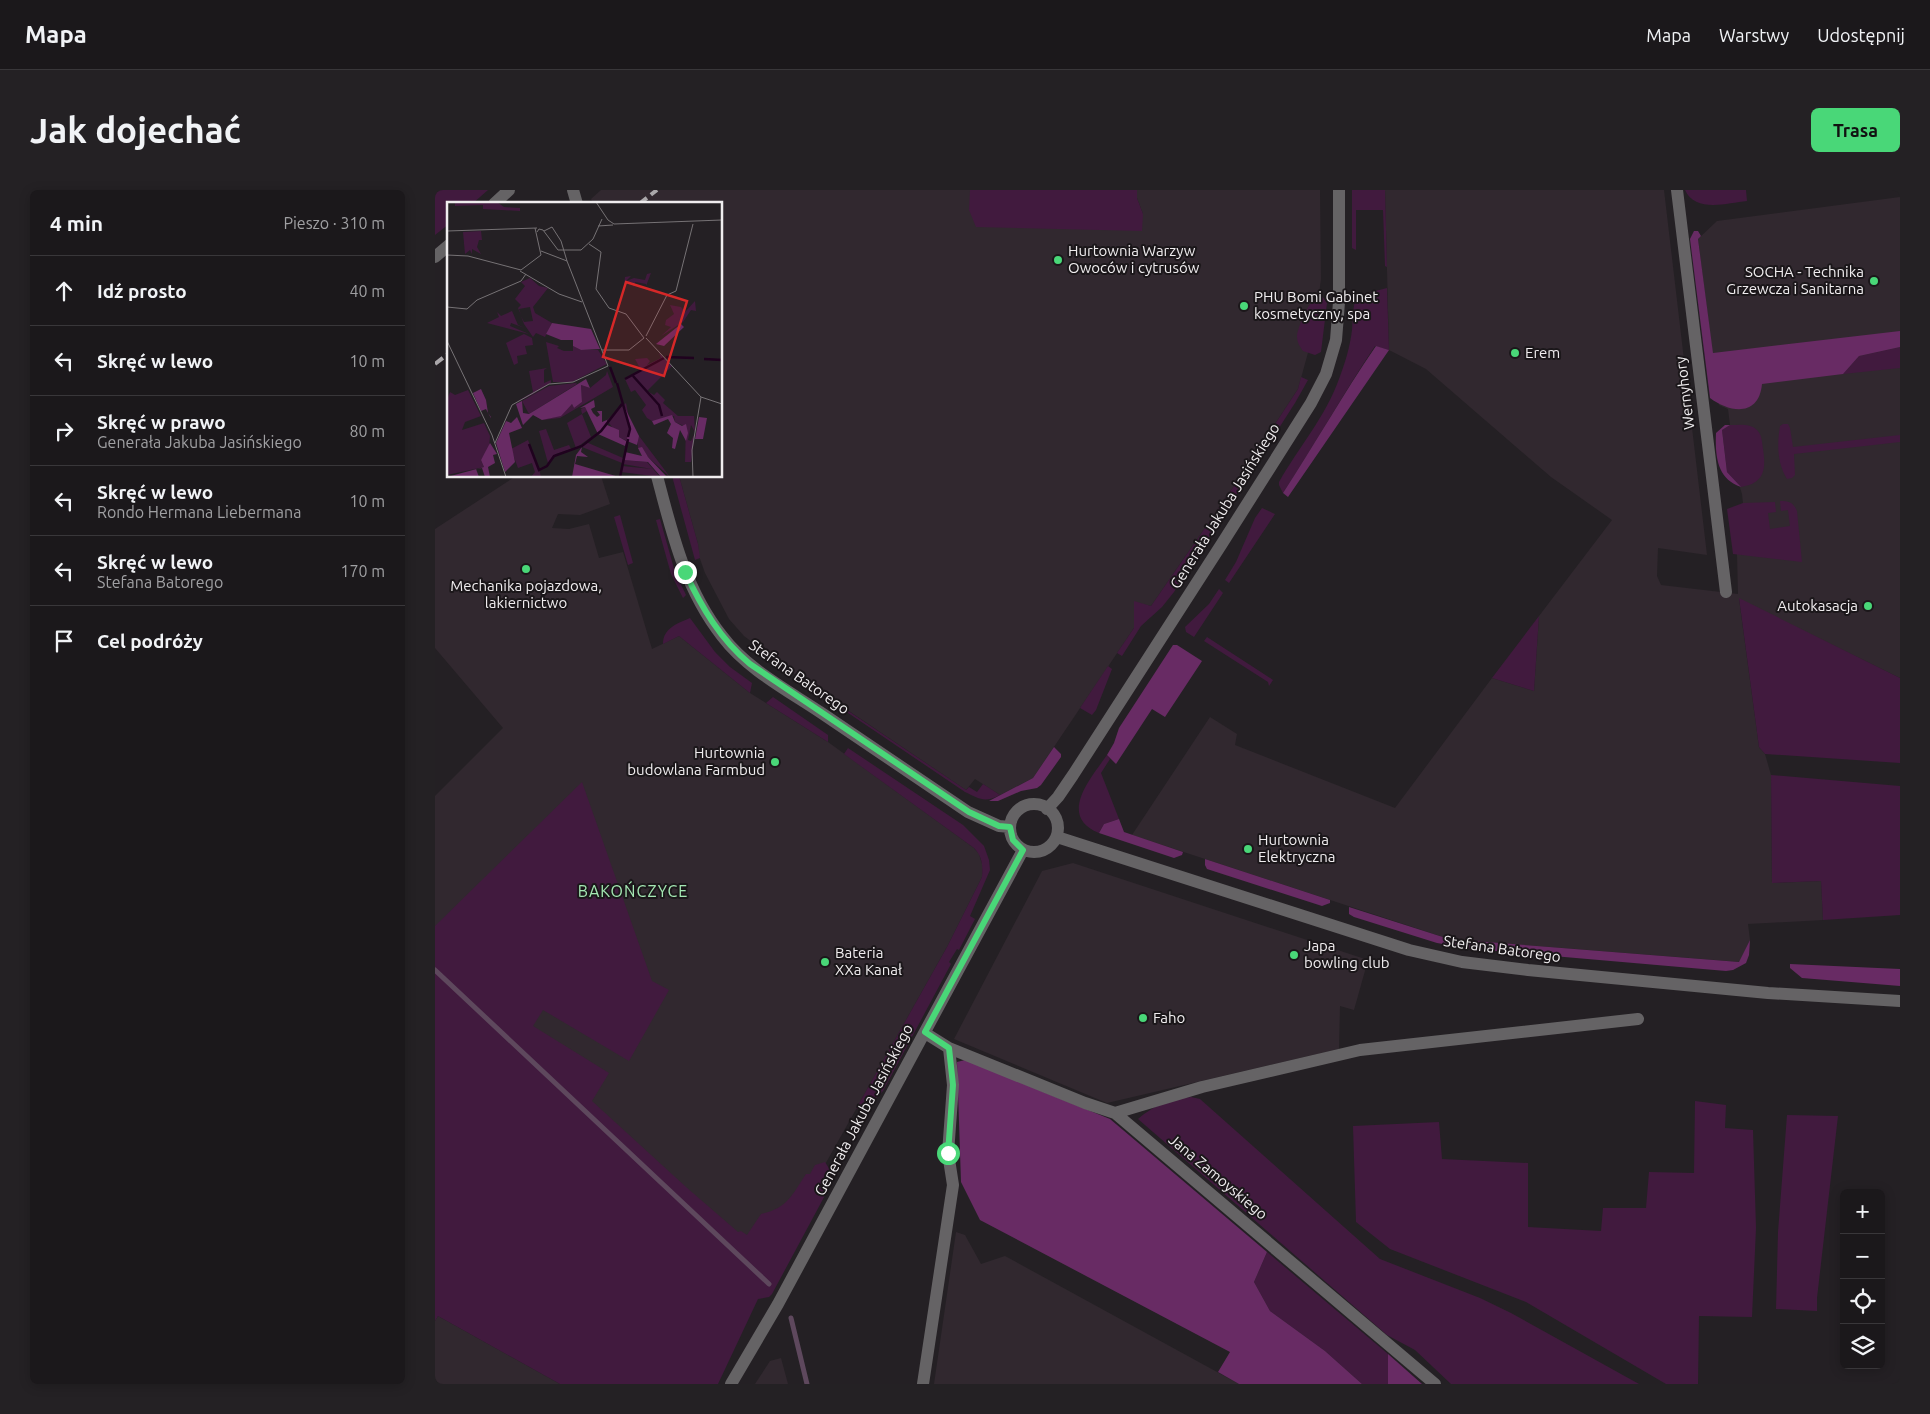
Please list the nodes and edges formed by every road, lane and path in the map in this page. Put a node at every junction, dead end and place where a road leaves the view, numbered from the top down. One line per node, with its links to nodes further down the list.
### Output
1 (509, 190): 4 (street)
2 (1339, 190): 9 (street, Generała Jakuba Jasińskiego)
3 (1677, 190): 8 (street, Wernyhory)
4 (496, 202)
5 (447, 247): 6 (street)
6 (435, 257)
7 (658, 478): 10 (street, Stefana Batorego)
8 (1726, 592)
9 (1047, 809): 10 (street); 11 (street)
10 (1010, 827): 12 (street)
11 (1057, 837): 12 (street); 13 (street, Stefana Batorego)
12 (1023, 850): 15 (street, Generała Jakuba Jasińskiego)
13 (1900, 1001)
14 (1638, 1020): 17 (street)
15 (925, 1032): 16 (street, Jana Zamoyskiego); 18 (street, Generała Jakuba Jasińskiego)
16 (949, 1048): 17 (street, Jana Zamoyskiego); 19 (street)
17 (1115, 1113): 20 (street, Jana Zamoyskiego)
18 (731, 1384)
19 (923, 1384)
20 (1435, 1384)

